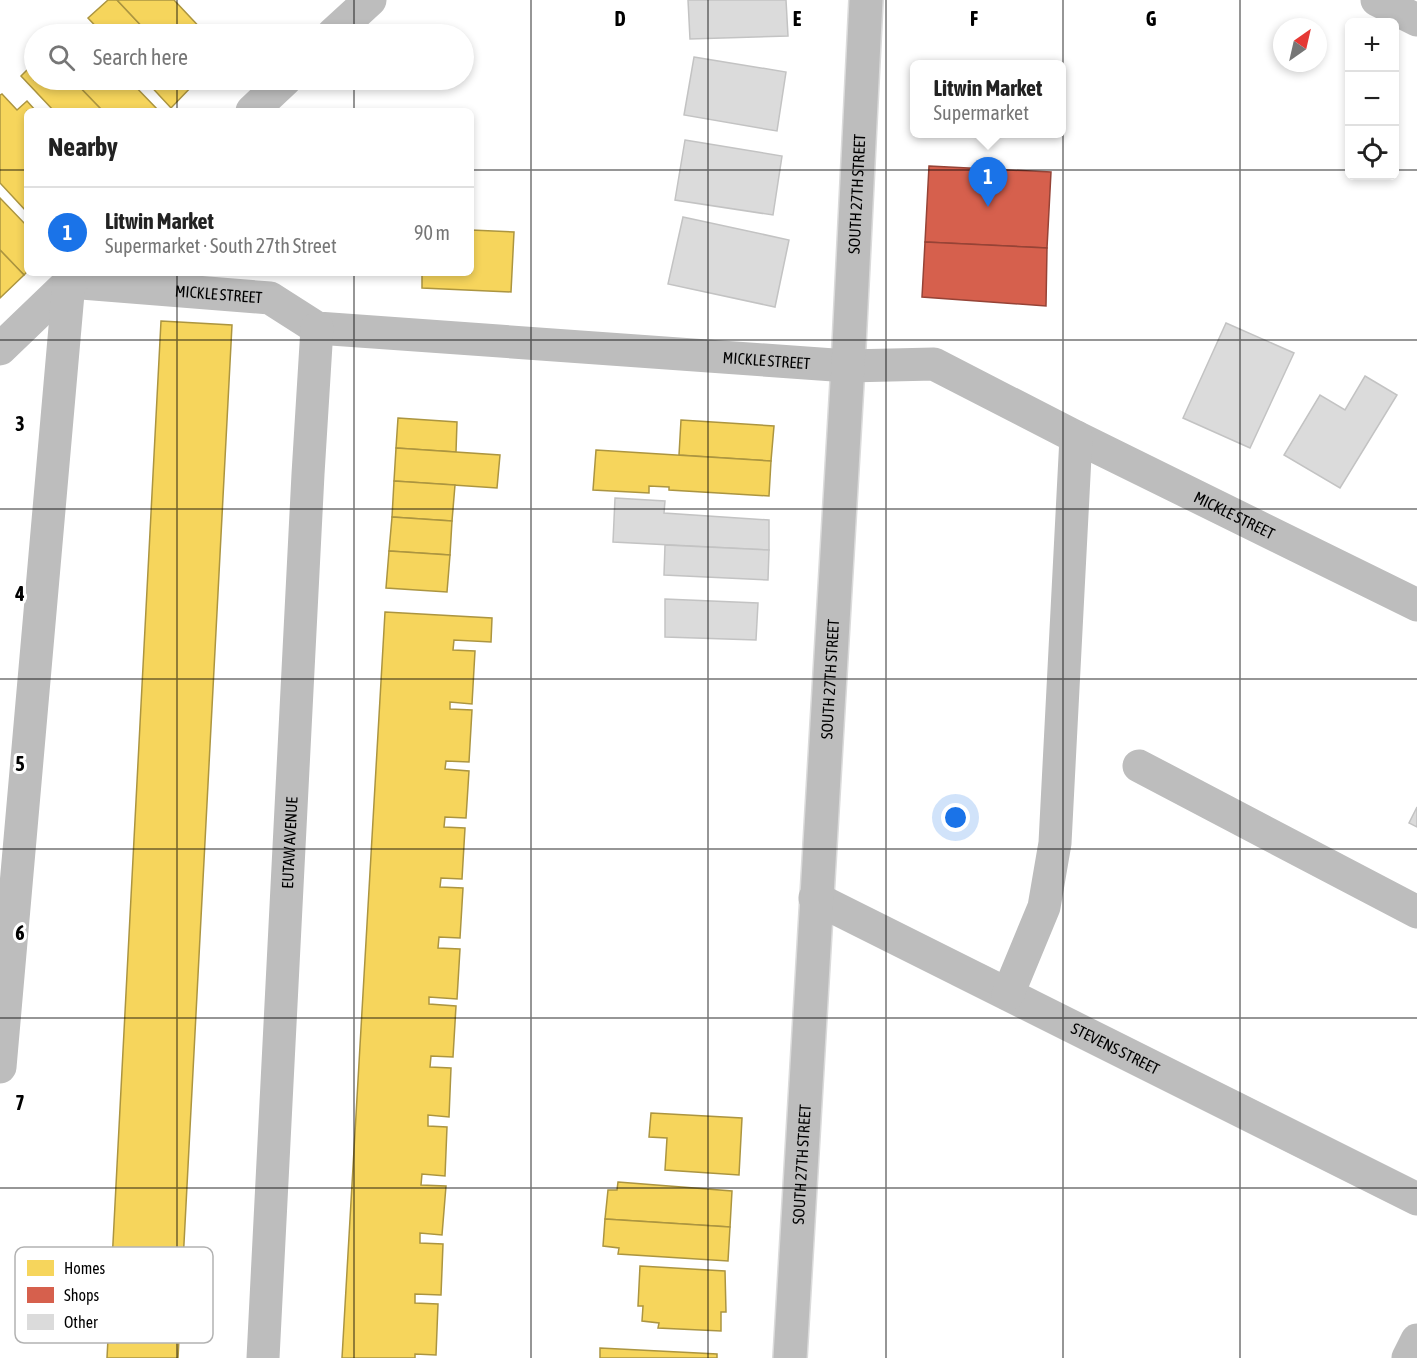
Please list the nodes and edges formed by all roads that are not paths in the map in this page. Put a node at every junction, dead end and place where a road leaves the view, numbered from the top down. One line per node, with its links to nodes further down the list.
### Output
1 (370, 0): 5 (street)
2 (866, 0): 11 (street, SOUTH 27TH STREET)
3 (1377, 0): 4 (street)
4 (1417, 20)
5 (344, 24)
6 (274, 90): 7 (street)
7 (255, 108)
8 (74, 278): 9 (street, MICKLE STREET); 10 (street); 18 (street)
9 (317, 328): 11 (street, MICKLE STREET); 21 (street, EUTAW AVENUE)
10 (0, 349)
11 (848, 366): 12 (street, MICKLE STREET); 15 (street, SOUTH 27TH STREET)
12 (1076, 437): 13 (street, MICKLE STREET); 17 (street)
13 (1417, 605)
14 (1139, 766): 16 (street)
15 (815, 898): 17 (street, STEVENS STREET); 22 (street, SOUTH 27TH STREET)
16 (1417, 912)
17 (1008, 994): 19 (street, STEVENS STREET)
18 (0, 1067)
19 (1417, 1199)
20 (1417, 1340): 23 (street)
21 (263, 1358)
22 (790, 1358)
23 (1408, 1358)

